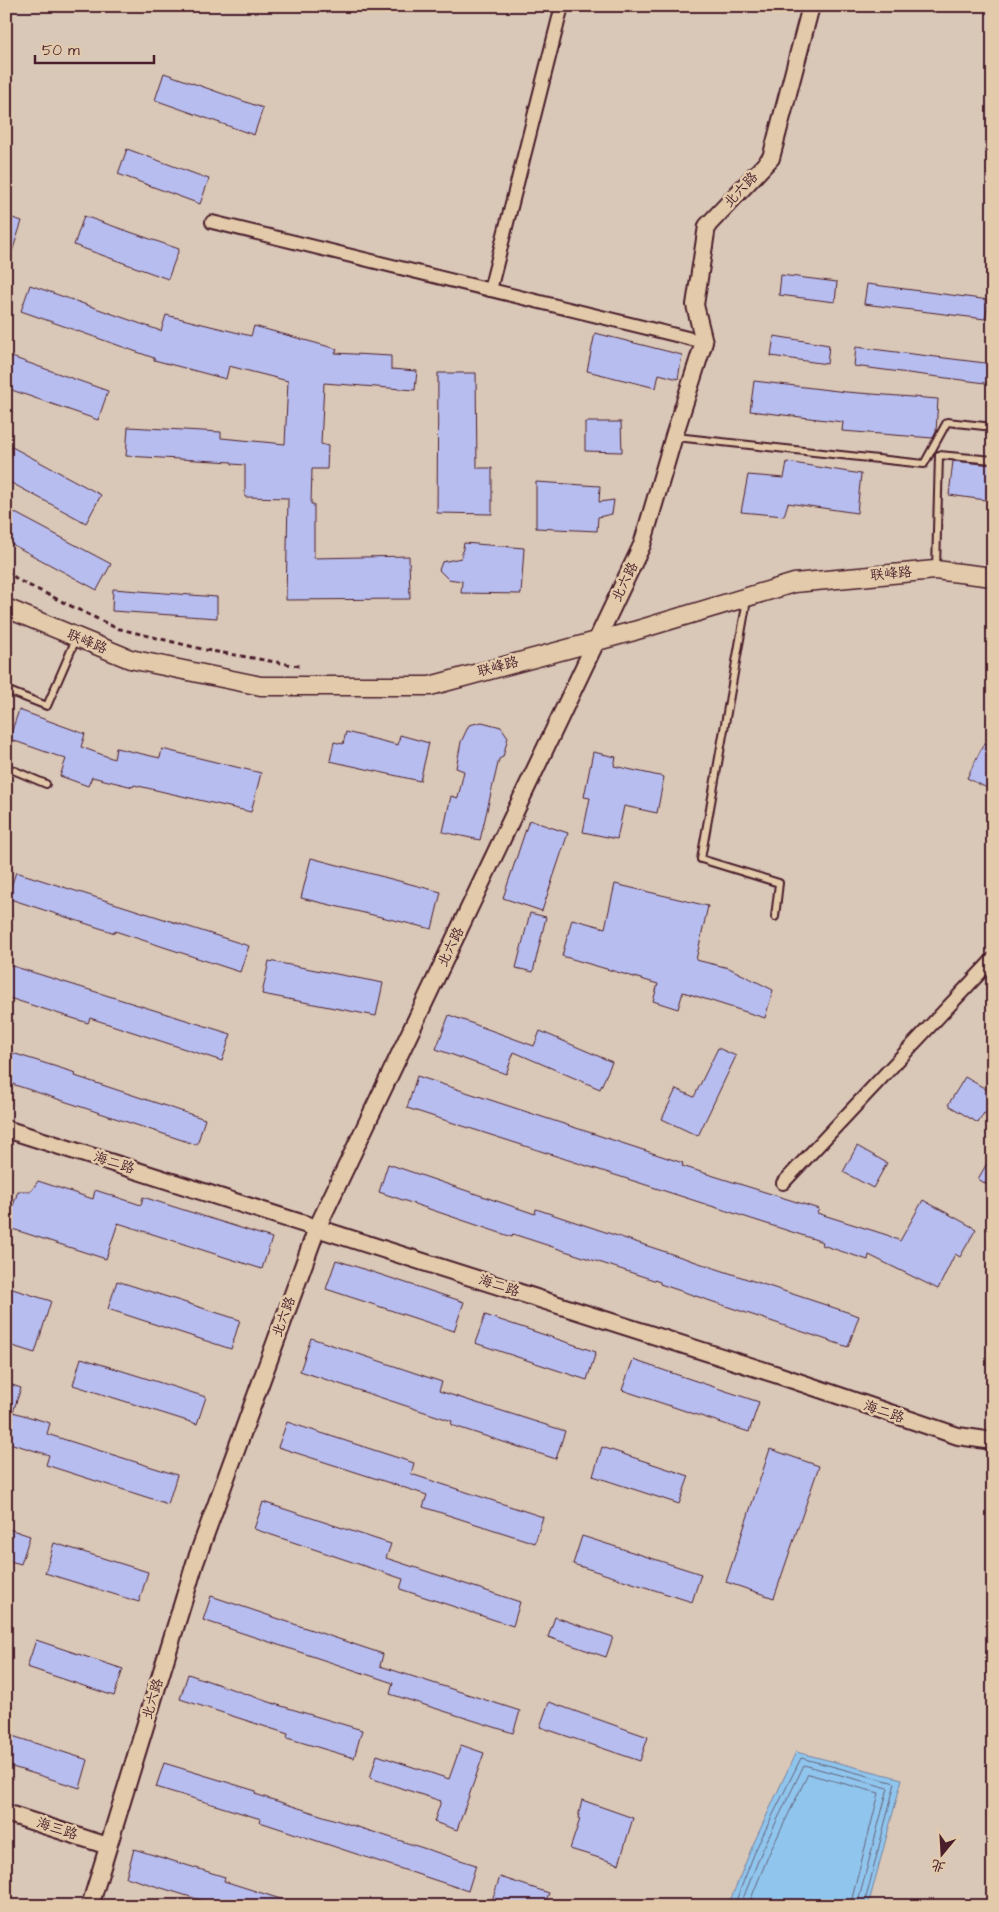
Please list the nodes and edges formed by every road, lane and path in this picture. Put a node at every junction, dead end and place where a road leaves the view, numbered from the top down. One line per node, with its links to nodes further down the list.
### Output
1 (562, 6): 4 (street)
2 (811, 6): 5 (street, 北六路)
3 (212, 222): 4 (street)
4 (490, 290): 5 (street)
5 (704, 342): 7 (street, 北六路)
6 (993, 427): 7 (lane)
7 (674, 436): 15 (street, 北六路)
8 (993, 460): 9 (lane)
9 (936, 570): 11 (main road, 联峰路); 12 (main road, 联峰路)
10 (6, 571): 16 (path)
11 (993, 578)
12 (748, 597): 15 (main road, 联峰路); 20 (lane)
13 (6, 608): 14 (main road, 联峰路)
14 (76, 638): 15 (main road, 联峰路); 17 (lane)
15 (597, 641): 24 (street, 北六路)
16 (299, 666)
17 (6, 690)
18 (6, 767): 19 (lane)
19 (46, 784)
20 (775, 918)
21 (993, 959): 23 (street)
22 (6, 1129): 24 (street, 海二路)
23 (783, 1183)
24 (317, 1228): 25 (street, 海二路); 27 (street, 北六路)
25 (993, 1441)
26 (6, 1813): 27 (street, 海三路)
27 (108, 1846): 28 (street, 北六路)
28 (90, 1906)

